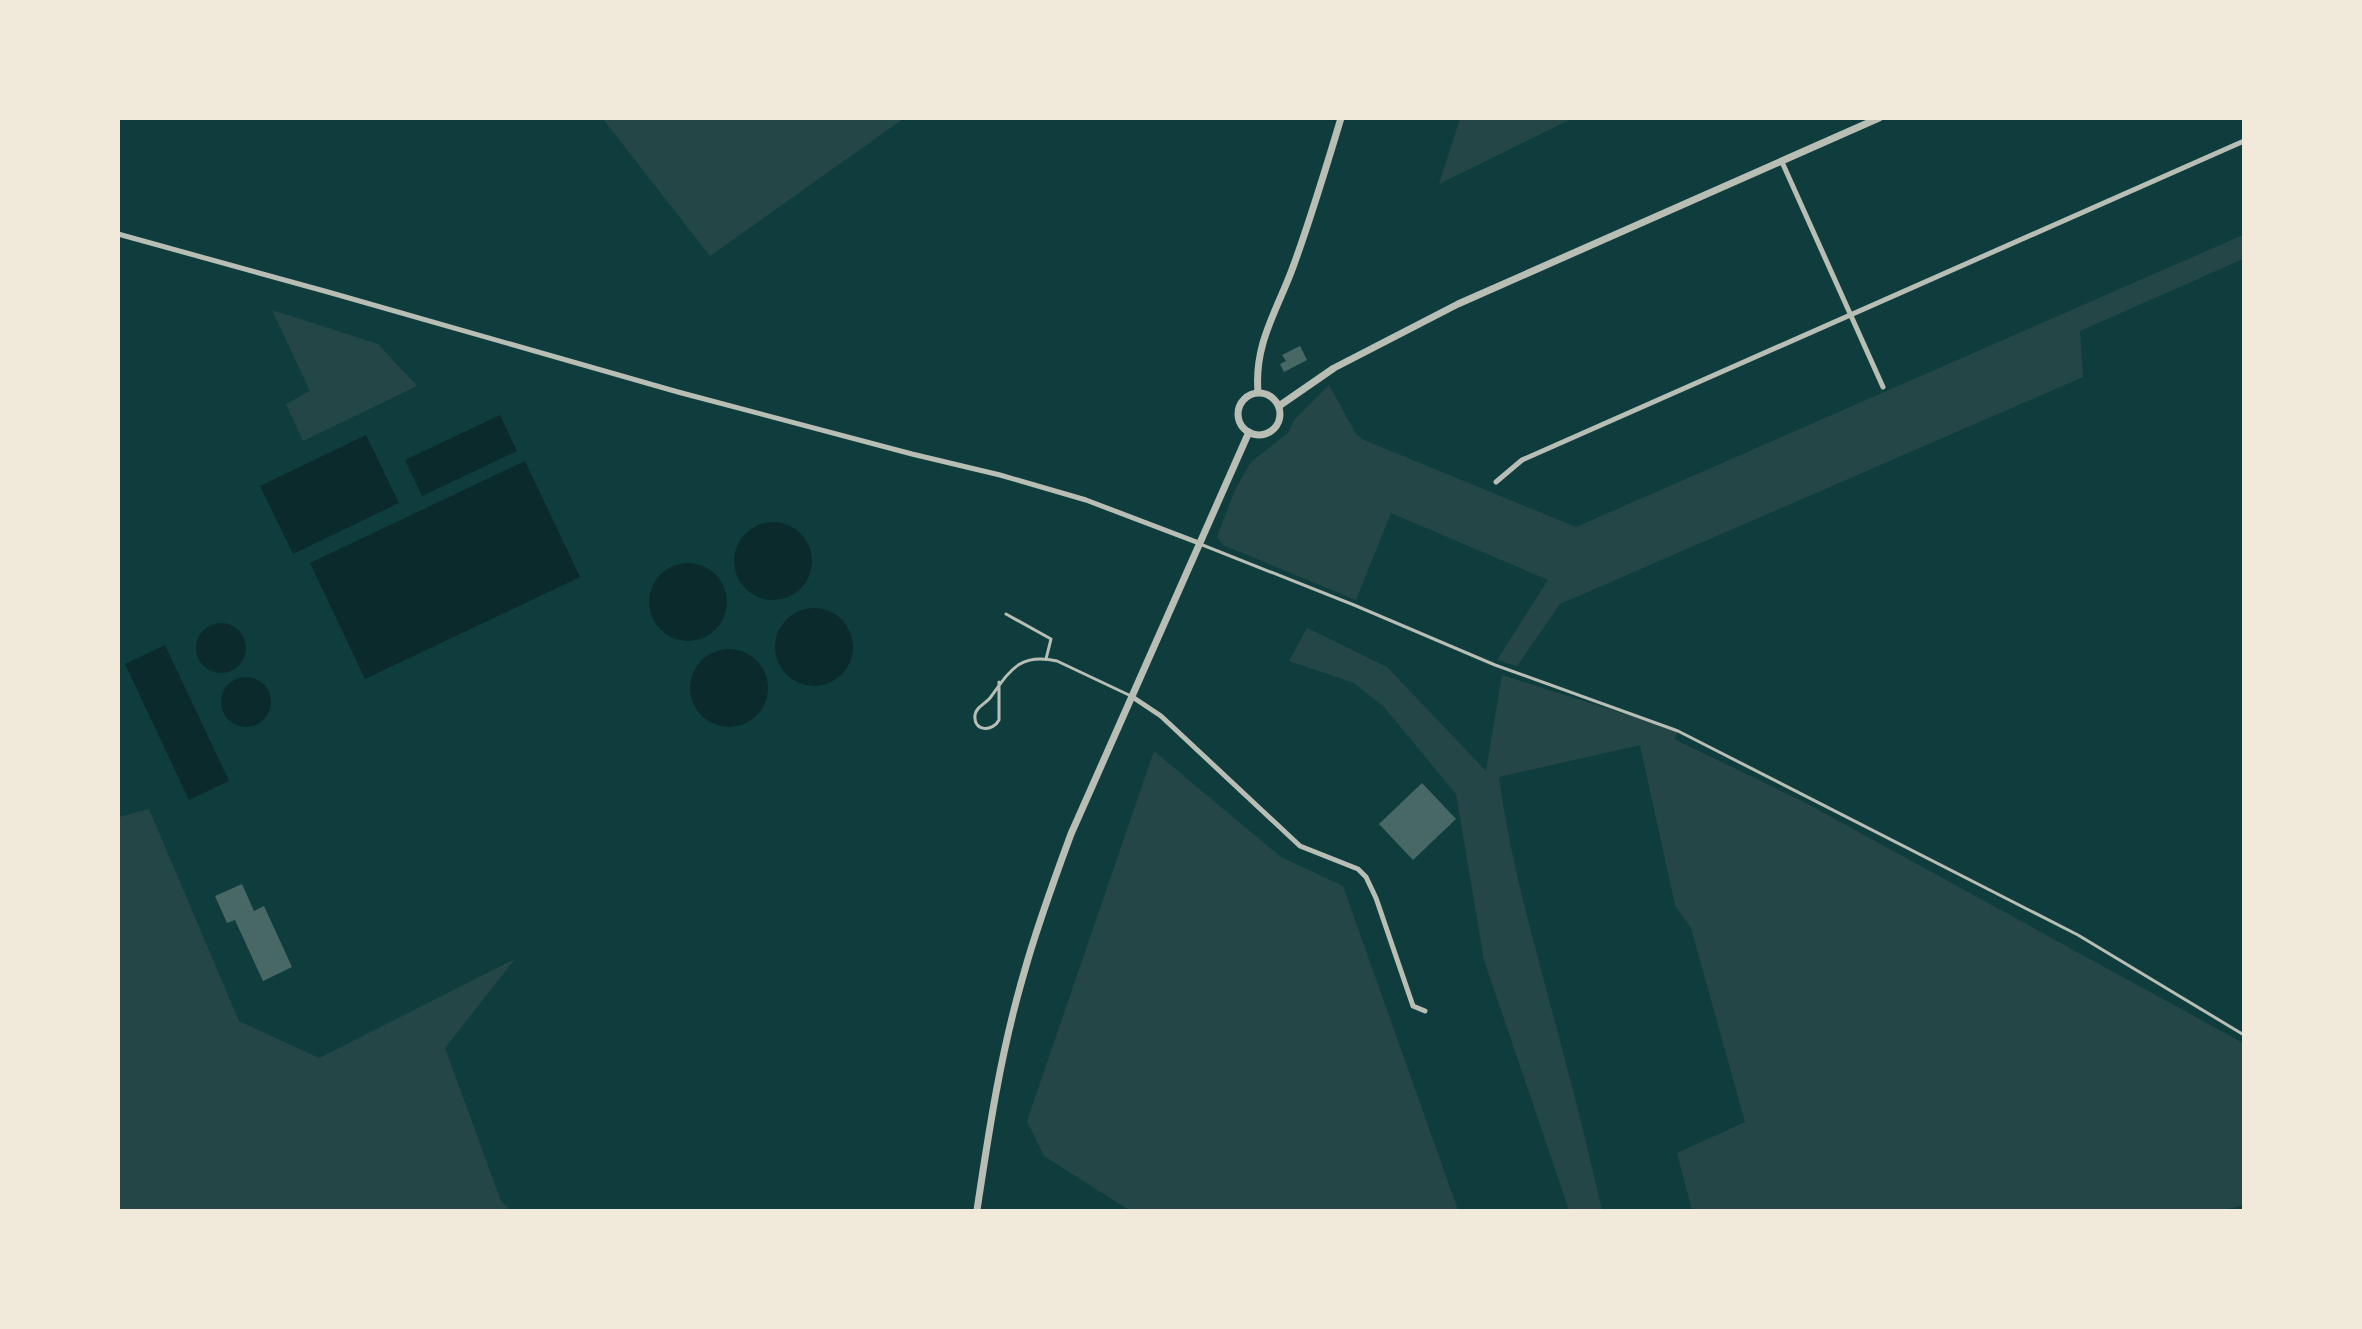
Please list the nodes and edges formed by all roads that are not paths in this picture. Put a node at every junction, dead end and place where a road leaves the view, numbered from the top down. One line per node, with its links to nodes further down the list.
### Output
1 (1341, 118): 8 (street)
2 (1879, 118): 4 (street)
3 (2244, 141): 6 (street)
4 (1782, 162): 6 (street); 9 (street)
5 (118, 234): 12 (street)
6 (1850, 315): 7 (street); 11 (street)
7 (1883, 387)
8 (1258, 392): 9 (street); 10 (street)
9 (1279, 406): 10 (street)
10 (1249, 432): 12 (street)
11 (1496, 482)
12 (1199, 543): 16 (street); 18 (lane)
13 (1006, 614): 14 (lane)
14 (1046, 659): 15 (lane); 16 (lane)
15 (999, 682): 15 (lane)
16 (1131, 696): 17 (street); 19 (street)
17 (1425, 1011)
18 (2244, 1035)
19 (977, 1210)

